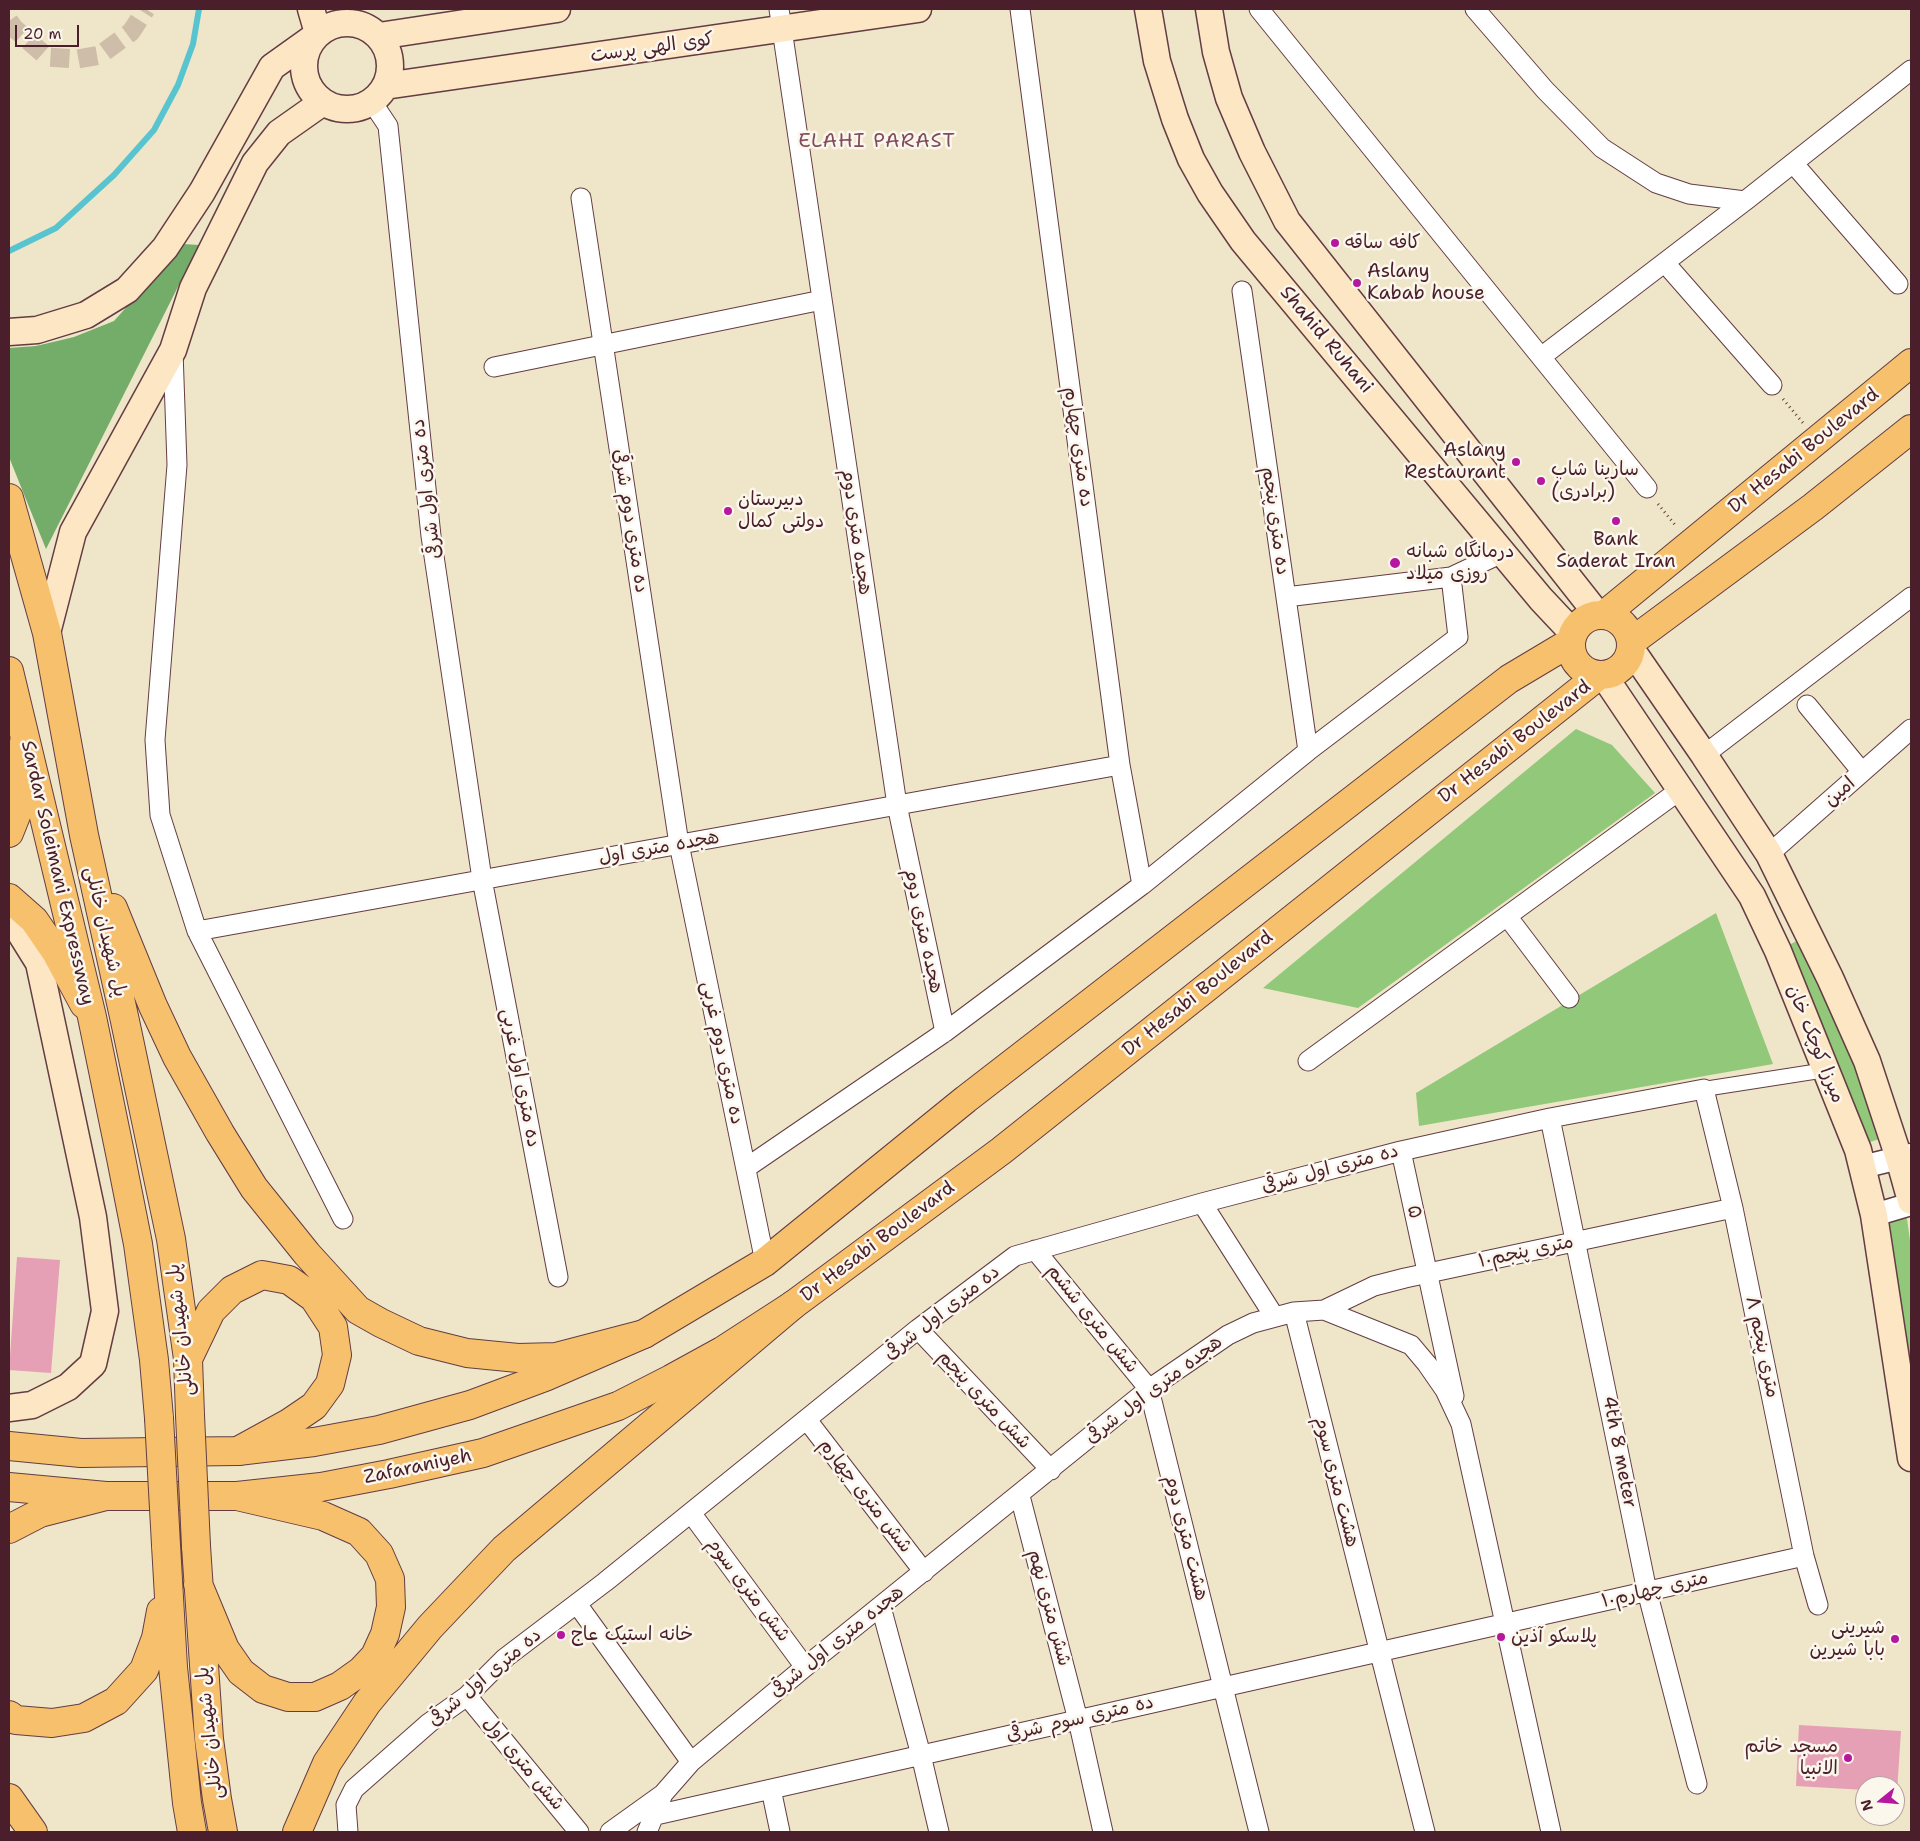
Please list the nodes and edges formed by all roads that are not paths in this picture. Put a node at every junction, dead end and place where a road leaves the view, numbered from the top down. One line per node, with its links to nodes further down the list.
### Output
1 (557, 9): 9 (main road)
2 (918, 9): 10 (main road, کوی الهی پرست)
3 (1020, 9): 48 (street, ده متری چهارم)
4 (1148, 9): 33 (main road, Shahid Ruhani)
5 (1209, 9): 37 (main road)
6 (1259, 9): 26 (street)
7 (1475, 9): 18 (street)
8 (351, 16): 11 (main road); 12 (main road)
9 (451, 17): 12 (main road)
10 (781, 19): 14 (main road, کوی الهی پرست); 22 (street, هجده متری دوم)
11 (314, 26): 15 (main road); 23 (main road)
12 (379, 36): 14 (main road)
13 (1910, 74): 16 (street)
14 (378, 94): 15 (main road); 57 (street, ده متری اول شرقی)
15 (323, 102): 25 (main road)
16 (1793, 163): 18 (street); 20 (street)
17 (581, 198): 24 (street, ده متری دوم شرقی)
18 (1745, 201): 19 (street)
19 (1665, 263): 26 (street); 29 (street)
20 (1898, 284)
21 (1242, 291): 35 (street, ده متری پنجم)
22 (822, 300): 24 (street); 51 (street, هجده متری دوم)
23 (9, 332)
24 (603, 345): 28 (street); 54 (street, ده متری دوم شرقی)
25 (173, 350): 38 (main road); 63 (street)
26 (1541, 357): 31 (street)
27 (1911, 363): 37 (main road, Dr Hesabi Boulevard)
28 (494, 367)
29 (1772, 385)
30 (1911, 429): 40 (main road)
31 (1646, 488)
32 (9, 498): 38 (main road, Sardar Soleimani Expressway)
33 (1502, 553): 34 (street); 39 (main road, Shahid Ruhani)
34 (1451, 577): 35 (street); 46 (street)
35 (1286, 597): 46 (street, ده متری پنجم)
36 (1911, 597): 47 (street)
37 (1601, 615): 39 (main road); 40 (main road)
38 (47, 633): 53 (main road, Sardar Soleimani Expressway)
39 (1572, 638): 42 (main road); 84 (main road)
40 (1631, 645): 42 (main road); 47 (main road, میرزا کوچک خان)
41 (9, 671): 45 (main road, Sardar Soleimani Expressway)
42 (1601, 676): 50 (main road, میرزا کوچک خان); 87 (main road, Dr Hesabi Boulevard)
43 (1807, 704): 49 (street)
44 (1911, 729): 49 (street, امین)
45 (25, 736): 52 (main road); 67 (main road, Sardar Soleimani Expressway)
46 (1308, 751): 58 (street)
47 (1704, 755): 55 (main road, میرزا کوچک خان)
48 (1120, 765): 51 (street, هجده متری اول); 58 (street, ده متری چهارم)
49 (1862, 772): 55 (street, امین)
50 (1680, 790): 59 (main road, میرزا کوچک خان); 61 (street)
51 (896, 805): 54 (street, هجده متری اول); 68 (street, هجده متری دوم)
52 (9, 833)
53 (84, 835): 92 (main road); 93 (main road, پل شهیدان خانلی)
54 (678, 844): 57 (street, هجده متری اول); 76 (street, ده متری دوم غربی)
55 (1769, 854): 56 (main road, میرزا کوچک خان)
56 (1781, 878): 59 (main road); 64 (main road, میرزا کوچک خان)
57 (482, 879): 63 (street, هجده متری اول); 86 (street, ده متری اول غربی)
58 (1142, 885): 68 (street)
59 (1752, 896): 65 (main road, میرزا کوچک خان)
60 (9, 898): 67 (main road)
61 (1507, 916): 66 (street); 69 (street)
62 (9, 920): 95 (main road)
63 (197, 931): 81 (street)
64 (1808, 932): 65 (main road); 74 (main road, میرزا کوچک خان)
65 (1776, 948): 70 (main road, میرزا کوچک خان)
66 (1569, 998)
67 (92, 1017): 110 (main road, پل شهیدان خانلی, bridge)
68 (945, 1032): 76 (street)
69 (1308, 1061)
70 (1826, 1070): 71 (street); 75 (main road, میرزا کوچک خان)
71 (1704, 1089): 72 (street, ده متری اول شرقی); 79 (street, ۸ متری پنجم)
72 (1550, 1118): 73 (street, ده متری اول شرقی); 82 (street, 4th 8 meter)
73 (1401, 1151): 78 (street, ده متری اول شرقی); 85 (street, ۵)
74 (1905, 1157): 75 (street); 77 (main road, میرزا کوچک خان)
75 (1862, 1167): 80 (main road, میرزا کوچک خان)
76 (746, 1168): 84 (street, ده متری دوم غربی)
77 (1911, 1202): 80 (street)
78 (1202, 1203): 83 (street, ده متری اول شرقی); 90 (street)
79 (1733, 1208): 82 (street, ۱۰متری پنجم); 108 (street, ۸ متری پنجم)
80 (1874, 1215): 100 (main road, میرزا کوچک خان)
81 (343, 1219)
82 (1576, 1242): 85 (street, ۱۰متری پنجم); 112 (street, 4th 8 meter)
83 (1036, 1250): 91 (street, ده متری اول شرقی); 94 (street, شش متری ششم)
84 (765, 1262): 92 (main road)
85 (1428, 1274): 88 (street, ۱۰متری پنجم); 97 (street, ۵)
86 (558, 1277)
87 (793, 1305): 104 (main road, Zafaraniyeh); 133 (main road)
88 (1324, 1310): 89 (street, هجده متری اول شرقی); 97 (street, هجده متری اول شرقی)
89 (1294, 1312): 90 (street, هجده متری اول شرقی); 117 (street, هشت متری سوم)
90 (1274, 1316): 94 (street, هجده متری اول شرقی)
91 (918, 1329): 96 (street, ده متری اول شرقی); 101 (street, شش متری پنجم)
92 (644, 1334): 99 (main road)
93 (188, 1359): 99 (main road); 111 (main road, پل شهیدان خانلی, bridge)
94 (1149, 1389): 101 (street, هجده متری اول شرقی); 119 (street, هشت متری دوم)
95 (9, 1408)
96 (807, 1420): 106 (street, ده متری اول شرقی); 109 (street, شش متری چهارم)
97 (1461, 1424): 116 (street, هجده متری اول شرقی)
98 (9, 1446): 99 (main road)
99 (238, 1451)
100 (1911, 1458)
101 (1051, 1470): 105 (street, هجده متری اول شرقی)
102 (9, 1487): 103 (main road, Zafaraniyeh)
103 (106, 1496): 104 (main road, Zafaraniyeh); 107 (main road)
104 (237, 1496): 111 (main road)
105 (1020, 1496): 109 (street, هجده متری اول شرقی); 122 (street, شش متری نهم)
106 (691, 1513): 113 (street, ده متری اول شرقی); 118 (street, شش متری سوم)
107 (9, 1529)
108 (1804, 1556): 112 (street, ۱۰متری چهارم); 114 (street, ۸ متری پنجم)
109 (924, 1572): 115 (street, هجده متری اول شرقی)
110 (167, 1577): 121 (main road); 131 (main road, پل شهیدان خانلی)
111 (198, 1584): 132 (main road, پل شهیدان خانلی)
112 (1647, 1592): 116 (street, ۱۰متری چهارم); 125 (street, 4th 8 meter)
113 (576, 1604): 120 (street, ده متری اول شرقی); 124 (street)
114 (1818, 1605)
115 (881, 1607): 118 (street, هجده متری اول شرقی); 123 (street)
116 (1505, 1624): 117 (street, ده متری سوم شرقی); 143 (street, هجده متری اول شرقی)
117 (1378, 1652): 119 (street, ده متری سوم شرقی); 142 (street, هشت متری سوم)
118 (805, 1667): 124 (street, هجده متری اول شرقی)
119 (1223, 1687): 122 (street, ده متری سوم شرقی); 141 (street, هشت متری دوم)
120 (467, 1696): 134 (street, ده متری اول شرقی); 135 (street, شش متری اول)
121 (9, 1715)
122 (1078, 1720): 123 (street, ده متری سوم شرقی); 140 (street, شش متری نهم)
123 (921, 1755): 126 (street, ده متری سوم شرقی); 139 (street)
124 (691, 1762): 127 (street, هجده متری اول شرقی)
125 (1697, 1784)
126 (771, 1789): 129 (street, ده متری سوم شرقی); 138 (street)
127 (663, 1794): 129 (street, هجده متری اول شرقی); 136 (street)
128 (9, 1798): 130 (main road)
129 (656, 1815): 137 (street, هجده متری اول شرقی)
130 (33, 1832)
131 (192, 1832)
132 (224, 1832)
133 (297, 1832)
134 (348, 1832)
135 (580, 1832)
136 (610, 1832)
137 (647, 1832)
138 (780, 1832)
139 (938, 1832)
140 (1103, 1832)
141 (1259, 1832)
142 (1425, 1832)
143 (1551, 1832)

